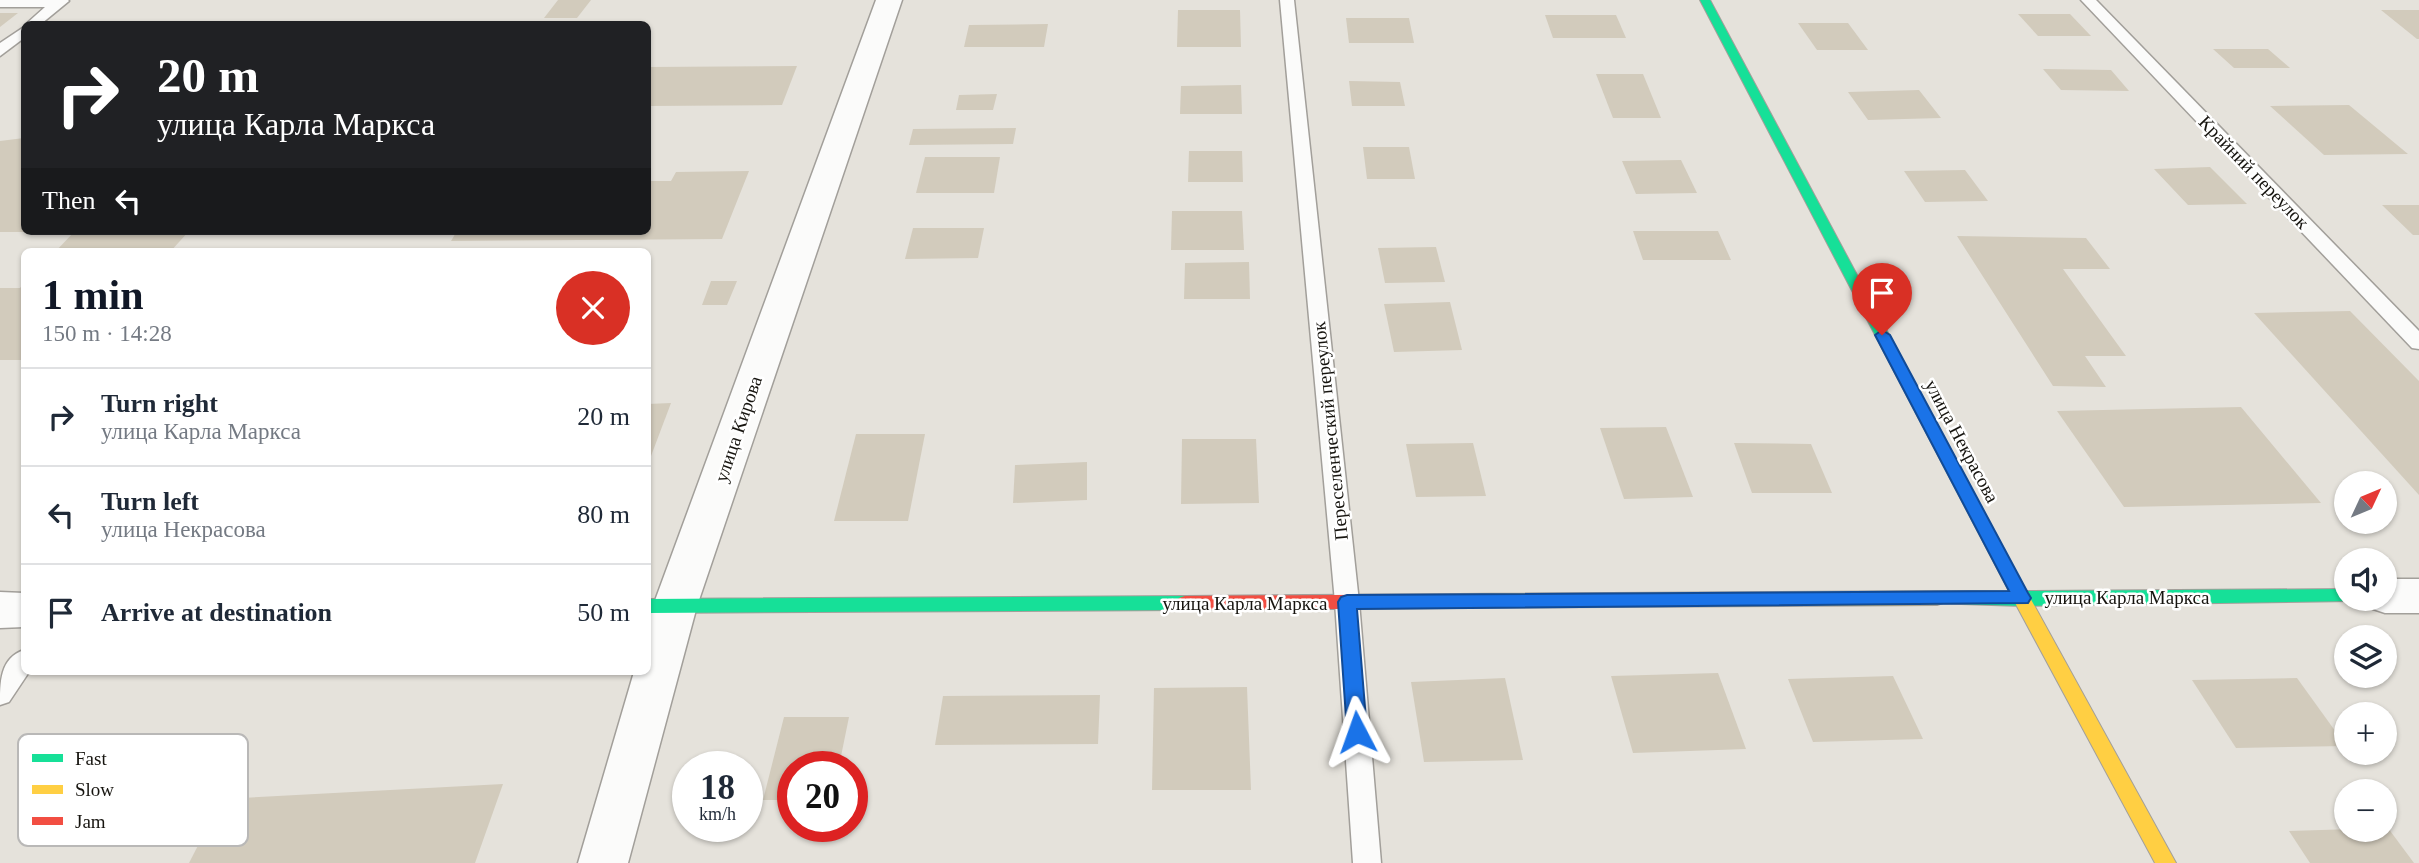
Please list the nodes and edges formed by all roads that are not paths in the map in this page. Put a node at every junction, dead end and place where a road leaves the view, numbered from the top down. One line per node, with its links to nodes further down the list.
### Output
1 (889, 0): 16 (street, улица Кирова)
2 (1287, 0): 15 (lane, Переселенческий переулок)
3 (1705, 0): 14 (street, улица Некрасова)
4 (2088, 0): 10 (lane, Крайний переулок)
5 (61, 2): 6 (lane); 7 (lane)
6 (0, 3)
7 (37, 21)
8 (21, 34): 9 (lane)
9 (0, 51)
10 (2419, 343)
11 (2334, 596): 14 (street, улица Карла Маркса)
12 (2397, 596): 13 (street)
13 (2419, 596)
14 (2022, 598): 15 (street, улица Карла Маркса); 25 (street, улица Некрасова)
15 (1347, 602): 16 (street, улица Карла Маркса); 24 (lane, Переселенческий переулок)
16 (661, 606): 19 (street, улица Кирова)
17 (0, 610): 18 (street)
18 (21, 610)
19 (651, 650)
20 (21, 664): 22 (lane)
21 (645, 675): 23 (street, улица Кирова)
22 (0, 694)
23 (603, 863)
24 (1367, 863)
25 (2165, 863)

